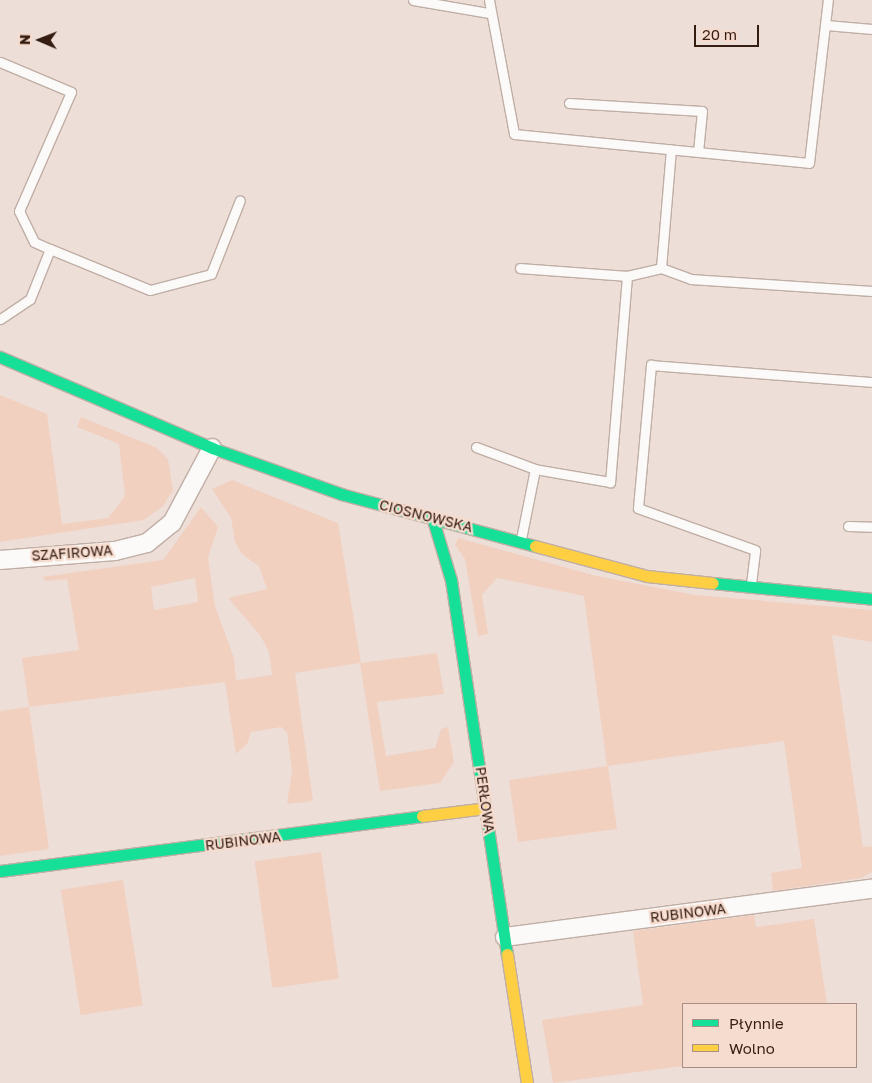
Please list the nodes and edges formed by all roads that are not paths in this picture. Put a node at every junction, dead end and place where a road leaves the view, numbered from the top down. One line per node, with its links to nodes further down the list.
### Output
1 (413, 0): 4 (lane)
2 (488, 0): 4 (lane)
3 (828, 0): 5 (lane)
4 (488, 13): 9 (lane)
5 (826, 25): 6 (lane); 10 (lane)
6 (872, 29)
7 (0, 62): 12 (lane)
8 (569, 103): 10 (lane)
9 (670, 149): 10 (lane); 14 (lane)
10 (698, 152)
11 (240, 200): 12 (lane)
12 (50, 249): 17 (lane)
13 (520, 268): 15 (lane)
14 (661, 268): 15 (lane); 16 (lane)
15 (627, 276): 22 (lane)
16 (872, 291)
17 (0, 319)
18 (0, 357): 21 (street, CIOSNOWSKA)
19 (872, 382): 28 (lane)
20 (476, 447): 22 (lane)
21 (212, 448): 23 (street, CIOSNOWSKA); 27 (street, SZAFIROWA)
22 (535, 469): 26 (lane)
23 (432, 520): 26 (street, CIOSNOWSKA); 30 (street, PERŁOWA)
24 (848, 526): 25 (lane)
25 (872, 528)
26 (521, 538): 28 (street, CIOSNOWSKA)
27 (0, 560)
28 (751, 590): 29 (street, CIOSNOWSKA)
29 (872, 599)
30 (486, 808): 31 (street, RUBINOWA); 33 (street, PERŁOWA)
31 (0, 871)
32 (872, 889): 33 (street, RUBINOWA)
33 (505, 936): 34 (street, PERŁOWA)
34 (527, 1083)

